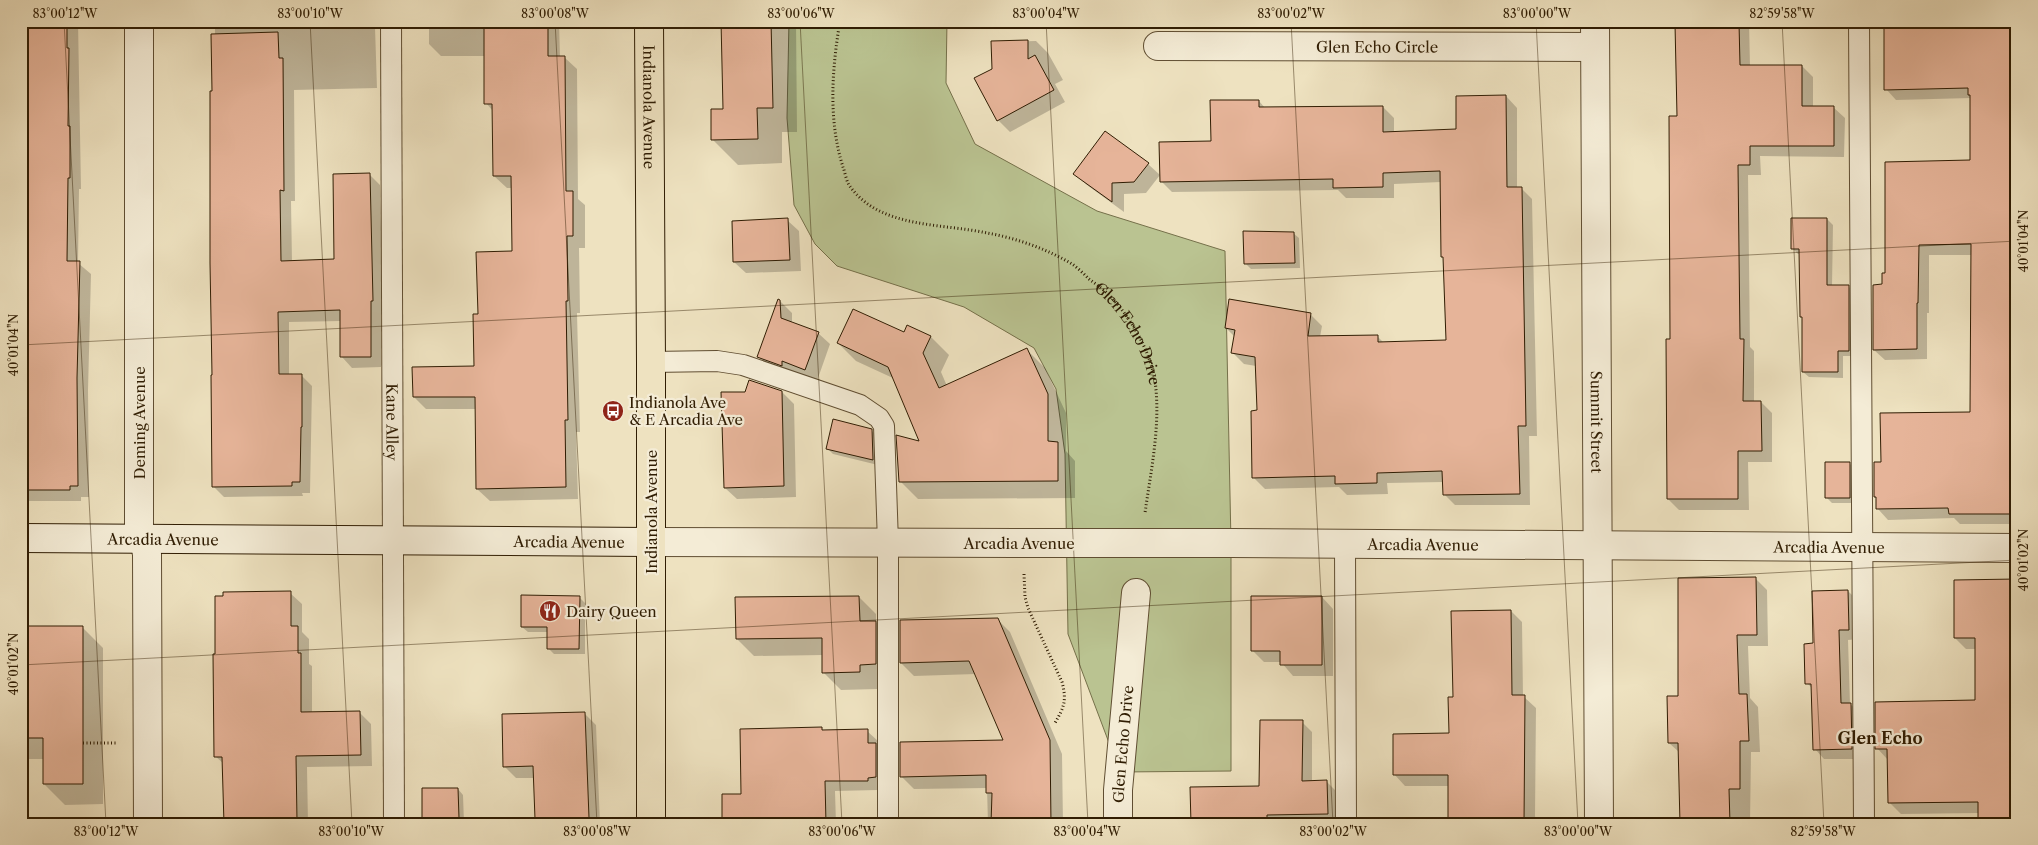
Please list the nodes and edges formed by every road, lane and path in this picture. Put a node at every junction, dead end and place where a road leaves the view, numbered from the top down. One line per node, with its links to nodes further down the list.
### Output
1 (139, 21): 11 (street, Deming Avenue)
2 (391, 21): 12 (lane, Kane Alley)
3 (649, 21): 8 (main road, Indianola Avenue)
4 (840, 21): 9 (path, Glen Echo Drive)
5 (1859, 21): 17 (lane)
6 (1595, 34): 7 (street, Glen Echo Circle); 16 (street, Summit Street)
7 (1158, 46)
8 (652, 362): 13 (main road, Indianola Avenue); 14 (lane)
9 (1145, 514)
10 (21, 538): 11 (street, Arcadia Avenue)
11 (144, 539): 12 (street, Arcadia Avenue); 24 (street, Deming Avenue)
12 (393, 540): 13 (street, Arcadia Avenue); 25 (lane, Kane Alley)
13 (650, 542): 14 (street, Arcadia Avenue); 26 (main road, Indianola Avenue)
14 (888, 543): 15 (street, Arcadia Avenue, bridge); 27 (lane)
15 (1345, 545): 16 (street, Arcadia Avenue); 29 (lane)
16 (1598, 546): 17 (street, Arcadia Avenue); 30 (street, Summit Street)
17 (1862, 548): 18 (street, Arcadia Avenue); 31 (lane)
18 (2017, 548)
19 (1024, 566): 21 (path)
20 (1136, 592): 28 (street, Glen Echo Drive)
21 (1055, 723)
22 (83, 743): 23 (path)
23 (120, 743)
24 (148, 824)
25 (394, 824)
26 (651, 824)
27 (888, 824)
28 (1118, 824)
29 (1346, 824)
30 (1599, 824)
31 (1864, 824)

